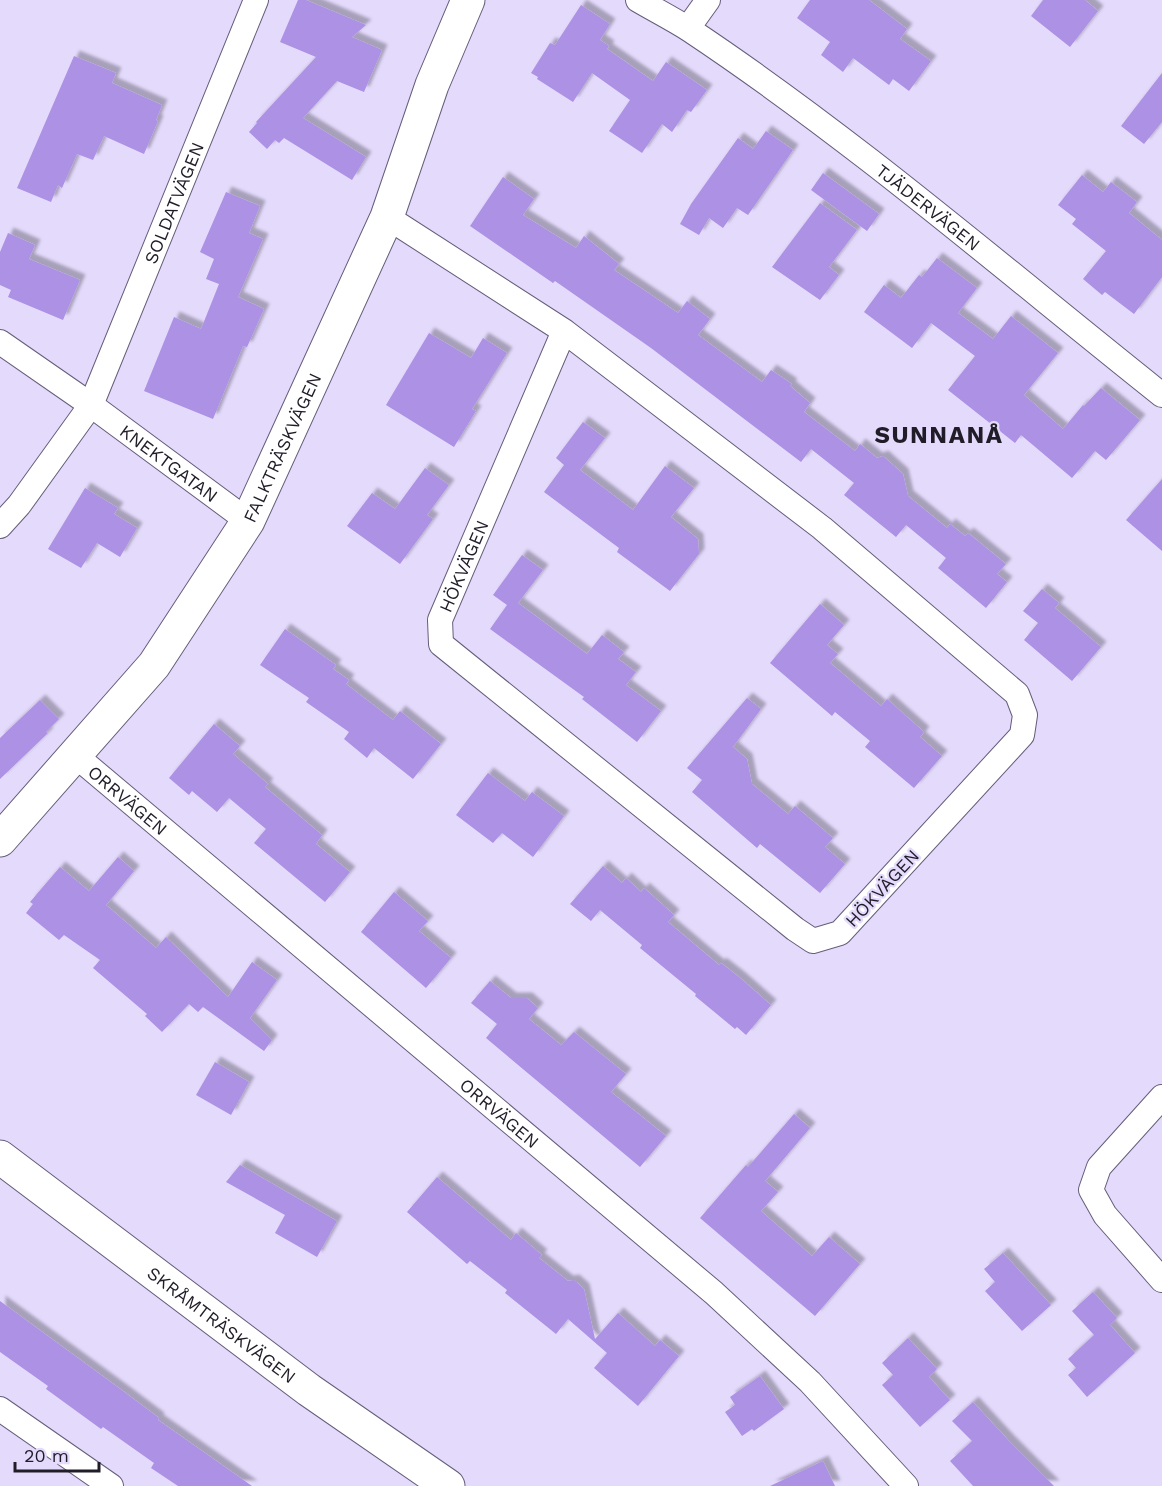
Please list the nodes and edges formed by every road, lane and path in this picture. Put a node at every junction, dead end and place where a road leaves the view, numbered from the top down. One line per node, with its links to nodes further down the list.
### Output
1 (256, 0): 10 (street, SOLDATVÄGEN)
2 (468, 0): 6 (street, FALKTRÄSKVÄGEN)
3 (638, 0): 5 (street, TJÄDERVÄGEN)
4 (708, 0): 5 (street)
5 (688, 28): 9 (street, TJÄDERVÄGEN)
6 (387, 216): 7 (street, HÖKVÄGEN); 11 (street, FALKTRÄSKVÄGEN)
7 (564, 331): 7 (street, HÖKVÄGEN)
8 (0, 342): 10 (street, KNEKTGATAN)
9 (1162, 395)
10 (91, 405): 11 (street, KNEKTGATAN); 12 (street)
11 (248, 520): 13 (street, FALKTRÄSKVÄGEN)
12 (0, 526)
13 (76, 756): 14 (street, FALKTRÄSKVÄGEN); 21 (street, ORRVÄGEN)
14 (0, 840)
15 (1162, 1097): 17 (street)
16 (0, 1157): 20 (street, SKRÅMTRÄSKVÄGEN)
17 (1162, 1280)
18 (0, 1409): 19 (street)
19 (111, 1486)
20 (448, 1486)
21 (906, 1486)

